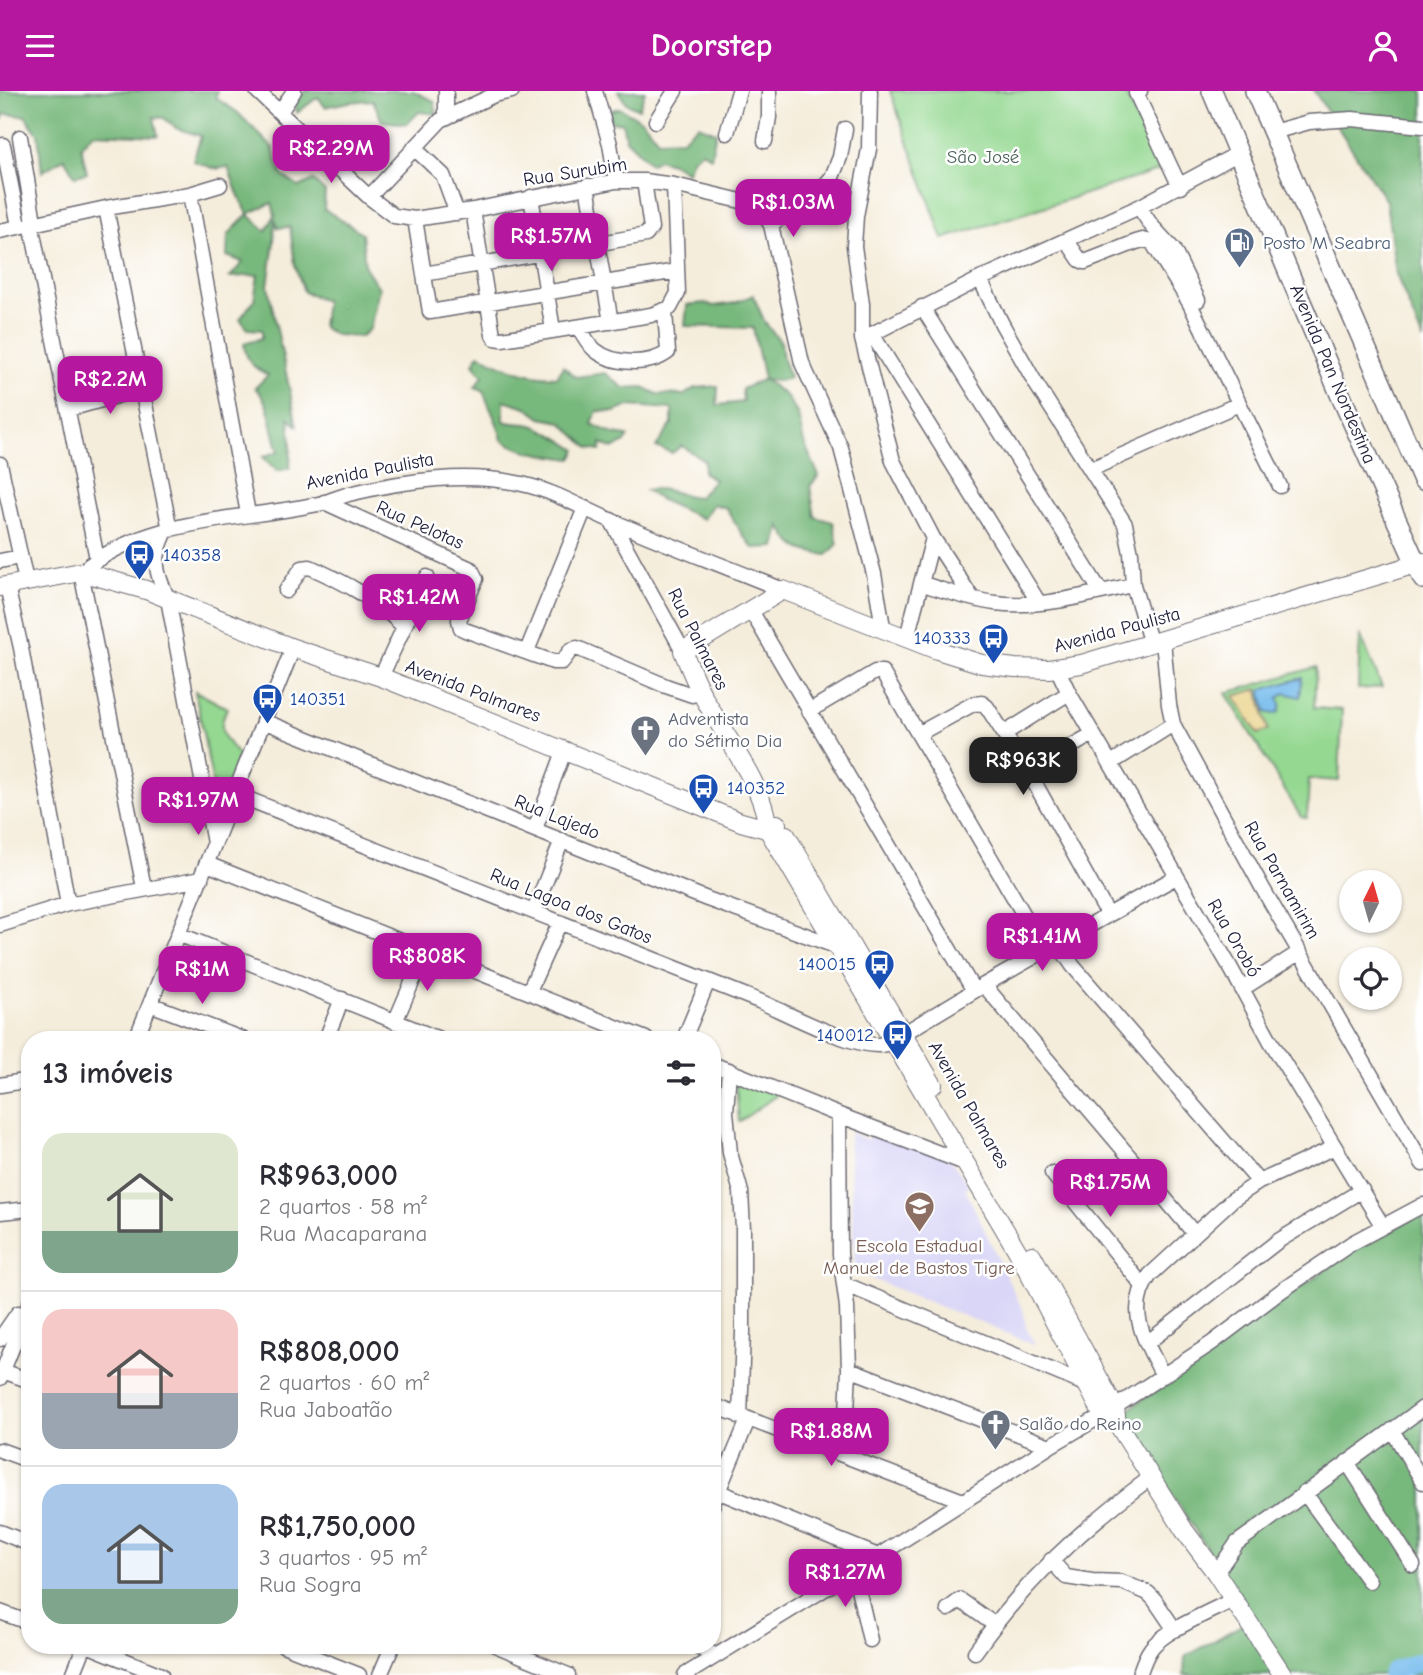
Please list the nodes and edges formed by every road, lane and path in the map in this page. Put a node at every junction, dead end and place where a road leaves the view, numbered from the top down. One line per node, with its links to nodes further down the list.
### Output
1 (257, 91): 13 (street, Rua Surubim)
2 (294, 91): 13 (street)
3 (446, 91): 14 (street)
4 (512, 91): 14 (street)
5 (595, 91): 25 (street)
6 (675, 91): 15 (street)
7 (738, 91): 19 (street)
8 (769, 91): 21 (street)
9 (870, 91): 58 (street)
10 (1140, 91): 30 (street)
11 (1212, 91): 24 (highway, Avenida Pan Nordestina)
12 (1255, 91): 18 (highway, Avenida Pan Nordestina)
13 (279, 112): 32 (street, Rua Surubim)
14 (446, 117): 23 (street)
15 (656, 121)
16 (1423, 126): 18 (street)
17 (845, 129): 40 (street)
18 (1273, 132): 64 (highway, Avenida Pan Nordestina)
19 (727, 134)
20 (20, 137): 39 (street)
21 (765, 141)
22 (3, 145): 39 (street)
23 (415, 148): 32 (street); 37 (street)
24 (1239, 153): 30 (street); 75 (highway, Avenida Pan Nordestina)
25 (616, 181): 26 (street, Rua Surubim); 29 (street, Rua Surubim)
26 (644, 181): 28 (street, Rua Surubim); 43 (street)
27 (220, 185): 31 (street)
28 (674, 185): 40 (street, Rua Surubim); 46 (street)
29 (587, 186): 33 (street, Rua Surubim); 43 (street)
30 (1180, 187): 35 (street)
31 (190, 194): 34 (street); 68 (street)
32 (369, 197): 38 (street, Rua Surubim)
33 (531, 197): 36 (street, Rua Surubim); 44 (street)
34 (106, 208): 39 (street); 59 (street)
35 (1139, 208): 42 (street); 52 (street)
36 (473, 211): 37 (street, Rua Surubim); 45 (street)
37 (457, 213): 38 (street, Rua Surubim)
38 (415, 219): 47 (street)
39 (28, 224): 41 (street); 61 (street)
40 (771, 225): 90 (street)
41 (0, 231)
42 (1067, 241): 48 (street); 60 (street)
43 (597, 244): 44 (street); 49 (street)
44 (539, 254): 45 (street); 50 (street)
45 (483, 264): 47 (street); 51 (street)
46 (677, 271): 49 (street); 54 (street)
47 (424, 274): 51 (street)
48 (980, 279): 53 (street); 63 (street, Rua Parnamirim)
49 (603, 282): 50 (street); 55 (street)
50 (546, 292): 51 (street); 57 (street)
51 (489, 302): 57 (street)
52 (1199, 303)
53 (922, 307): 58 (street); 84 (street)
54 (665, 312): 55 (street); 56 (street)
55 (611, 322): 56 (street)
56 (579, 327): 57 (street)
57 (553, 330)
58 (867, 337): 71 (street); 87 (street)
59 (141, 389): 61 (street); 70 (street)
60 (1239, 404): 63 (street); 65 (street)
61 (69, 409): 73 (street)
62 (0, 464): 72 (street)
63 (1091, 468): 80 (street, Rua Parnamirim)
64 (1423, 480)
65 (1280, 486)
66 (324, 502): 67 (street, Avenida Paulista); 68 (street, Avenida Paulista); 94 (street, Rua Pelotas)
67 (585, 508): 69 (street, Avenida Paulista); 94 (street)
68 (248, 514): 70 (street, Avenida Paulista)
69 (611, 520): 82 (street, Avenida Paulista); 95 (street, Rua Palmares)
70 (168, 530): 73 (street, Avenida Paulista); 86 (street)
71 (933, 538): 79 (street); 85 (street)
72 (20, 557): 74 (street); 78 (street)
73 (97, 559): 76 (street, Avenida Paulista)
74 (0, 561)
75 (1421, 569): 92 (main road, Avenida Paulista)
76 (81, 572): 78 (main road, Avenida Paulista); 86 (main road, Avenida Palmares); 117 (street)
77 (426, 577): 89 (street)
78 (26, 581): 81 (main road, Avenida Paulista)
79 (923, 584): 85 (street); 91 (street)
80 (1133, 585): 84 (street); 92 (street, Rua Parnamirim)
81 (3, 586): 118 (street)
82 (783, 590): 88 (main road); 90 (main road, Avenida Paulista)
83 (286, 591): 89 (street)
84 (1101, 592): 87 (street)
85 (972, 598): 87 (street)
86 (168, 599): 93 (main road, Avenida Palmares); 113 (street)
87 (1039, 603)
88 (750, 610): 95 (main road); 100 (street)
89 (403, 626): 97 (street)
90 (883, 627): 91 (main road, Avenida Paulista)
91 (907, 637): 96 (main road, Avenida Paulista)
92 (1157, 642): 96 (main road, Avenida Paulista); 102 (street, Rua Parnamirim)
93 (293, 648): 97 (main road, Avenida Palmares); 101 (street)
94 (527, 651): 98 (street, Rua Pelotas)
95 (683, 651): 98 (main road, Rua Palmares)
96 (1057, 668): 99 (street, Rua Orobó)
97 (381, 677): 106 (main road, Avenida Palmares)
98 (701, 693): 110 (main road, Rua Palmares)
99 (1069, 693): 103 (street); 105 (street, Rua Orobó)
100 (809, 711): 104 (street); 129 (street)
101 (263, 721): 109 (street); 111 (street, Rua Lajedo)
102 (1173, 724): 107 (street); 127 (street, Rua Parnamirim)
103 (1005, 733): 104 (street); 108 (street)
104 (918, 734): 125 (street)
105 (1093, 734): 107 (street, Rua Orobó); 108 (street)
106 (565, 749): 110 (main road, Avenida Palmares); 111 (street)
107 (1111, 763): 115 (street, Rua Orobó)
108 (1028, 771): 120 (street)
109 (235, 794): 113 (street); 119 (street, Rua Lagoa dos Gatos)
110 (771, 822): 124 (main road, Avenida Palmares); 141 (main road, Avenida Palmares)
111 (535, 829): 112 (street, Rua Lajedo)
112 (562, 840): 119 (street); 124 (street, Rua Lajedo)
113 (214, 844): 114 (street)
114 (207, 864): 116 (street); 126 (street)
115 (1176, 877): 120 (street); 130 (street, Rua Orobó)
116 (201, 879): 117 (street); 123 (street)
117 (144, 888): 118 (street)
118 (68, 904): 122 (street)
119 (534, 911): 121 (street, Rua Lagoa dos Gatos)
120 (1108, 915): 125 (street)
121 (560, 922): 128 (street, Rua Lagoa dos Gatos); 131 (street)
122 (0, 925)
123 (178, 934): 132 (street); 133 (street)
124 (838, 947): 141 (main road, Avenida Palmares)
125 (1051, 948): 129 (street); 151 (street)
126 (426, 950): 131 (street); 134 (street)
127 (1300, 952): 130 (street); 149 (street, Rua Parnamirim)
128 (708, 981): 140 (street); 141 (street, Rua Lagoa dos Gatos)
129 (979, 988): 141 (street); 157 (street)
130 (1242, 989): 147 (street, Rua Orobó)
131 (529, 991): 139 (street)
132 (342, 999): 134 (street); 137 (street)
133 (150, 1005): 135 (street); 136 (street)
134 (395, 1022): 138 (street)
135 (139, 1031)
136 (220, 1031)
137 (329, 1031)
138 (418, 1031)
139 (622, 1031)
140 (687, 1031)
141 (898, 1037): 148 (main road, Avenida Palmares); 173 (main road, Avenida Palmares)
142 (721, 1067): 143 (street)
143 (729, 1070): 146 (street); 174 (street)
144 (21, 1082): 145 (street)
145 (0, 1086)
146 (839, 1115): 148 (street); 158 (street)
147 (1335, 1147): 151 (street); 152 (street, Rua Orobó)
148 (965, 1163): 170 (main road, Avenida Palmares)
149 (1423, 1164)
150 (1052, 1173): 159 (street)
151 (1259, 1182): 157 (street)
152 (1362, 1190): 156 (street, Rua Orobó); 165 (street)
153 (1423, 1205): 156 (street)
154 (21, 1210): 155 (street)
155 (0, 1212)
156 (1382, 1225): 168 (street)
157 (1194, 1233): 159 (street)
158 (844, 1285): 166 (street); 170 (street)
159 (1143, 1286): 165 (street)
160 (21, 1310): 161 (street)
161 (0, 1314)
162 (21, 1314): 164 (street)
163 (21, 1320): 167 (street)
164 (0, 1339)
165 (1147, 1343): 168 (street)
166 (849, 1369): 176 (street); 178 (street)
167 (1, 1374): 169 (street)
168 (1163, 1376): 173 (street)
169 (21, 1379)
170 (1087, 1385): 173 (main road, Avenida Palmares)
171 (1423, 1408): 175 (street)
172 (721, 1409): 174 (street)
173 (1112, 1415): 176 (street); 182 (main road, Avenida Palmares)
174 (744, 1418): 178 (street); 181 (street)
175 (1392, 1430): 180 (street); 183 (street)
176 (1050, 1446): 186 (street)
177 (0, 1450): 179 (street)
178 (845, 1455): 186 (street)
179 (21, 1458)
180 (1347, 1462): 185 (street); 191 (street)
181 (721, 1475)
182 (1150, 1478): 190 (street); 193 (main road, Avenida Palmares)
183 (1423, 1482)
184 (721, 1492): 189 (street)
185 (1304, 1492): 193 (street); 194 (street)
186 (963, 1501): 189 (street)
187 (0, 1532): 188 (street)
188 (21, 1540)
189 (878, 1556): 192 (street)
190 (1051, 1560): 199 (street); 200 (street)
191 (1413, 1565)
192 (854, 1571): 201 (street); 202 (street)
193 (1216, 1573): 195 (main road, Avenida Palmares)
194 (1369, 1581)
195 (1234, 1599): 200 (street); 219 (main road, Avenida Palmares)
196 (948, 1609): 199 (street)
197 (0, 1612): 198 (street)
198 (21, 1620)
199 (995, 1625): 203 (street)
200 (1175, 1630): 218 (street)
201 (870, 1640)
202 (721, 1651)
203 (975, 1652)
204 (82, 1654): 211 (street)
205 (108, 1654): 212 (street)
206 (306, 1654): 210 (street)
207 (389, 1654): 215 (street)
208 (517, 1654): 216 (street)
209 (715, 1655): 217 (street)
210 (322, 1660): 213 (street); 214 (street)
211 (73, 1675)
212 (160, 1675)
213 (316, 1675)
214 (359, 1675)
215 (380, 1675)
216 (568, 1675)
217 (685, 1675)
218 (1139, 1675)
219 (1283, 1675)

